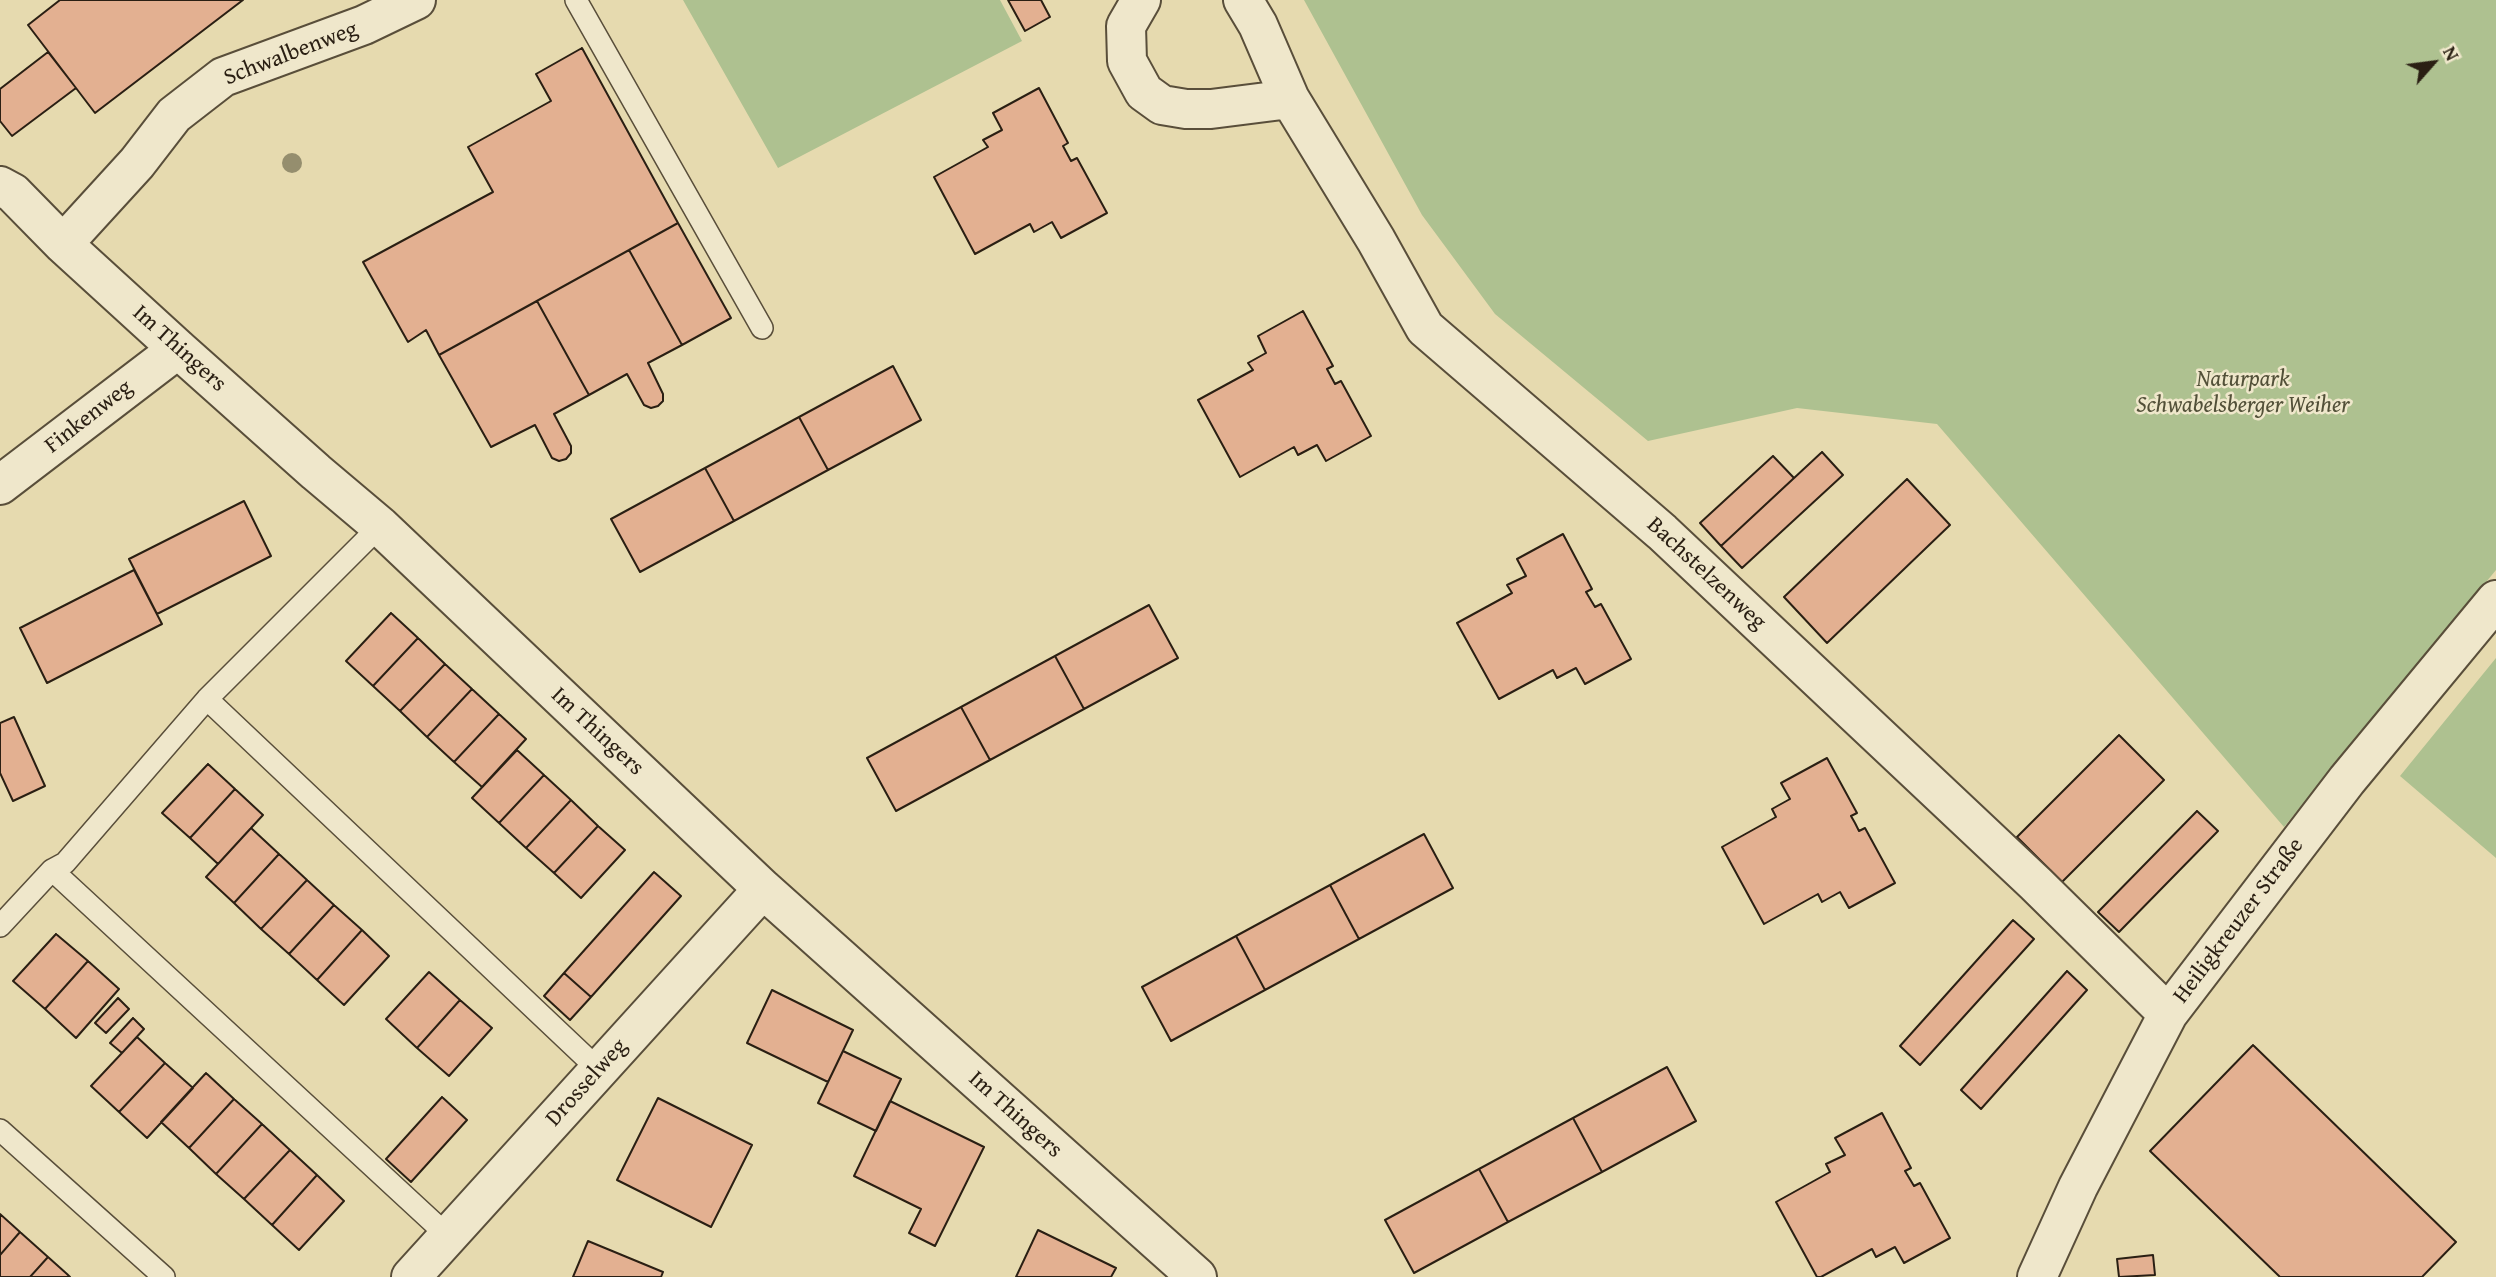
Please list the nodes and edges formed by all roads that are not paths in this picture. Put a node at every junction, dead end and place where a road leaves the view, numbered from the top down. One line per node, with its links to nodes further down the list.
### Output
1 (416, 0): 7 (street, Schwalbenweg)
2 (576, 0): 8 (lane)
3 (1141, 0): 5 (street)
4 (1243, 0): 5 (street, Bachstelzenweg)
5 (1290, 99): 17 (street, Bachstelzenweg)
6 (0, 186): 7 (street, Im Thingers)
7 (63, 244): 9 (street, Im Thingers)
8 (762, 328)
9 (178, 349): 10 (street, Finkenweg); 11 (street, Im Thingers)
10 (0, 485)
11 (380, 526): 13 (lane); 15 (street, Im Thingers)
12 (2496, 600): 17 (street, Heiligkreuzer Straße)
13 (207, 699): 14 (lane); 18 (lane)
14 (52, 870): 16 (lane); 20 (lane)
15 (763, 889): 18 (street, Drosselweg); 23 (street, Im Thingers)
16 (0, 926)
17 (2168, 1014): 24 (street, Heiligkreuzer Straße)
18 (599, 1070): 20 (street, Drosselweg)
19 (0, 1130): 21 (lane)
20 (449, 1237): 22 (street, Drosselweg)
21 (164, 1277)
22 (411, 1277)
23 (1197, 1277)
24 (2037, 1277)

